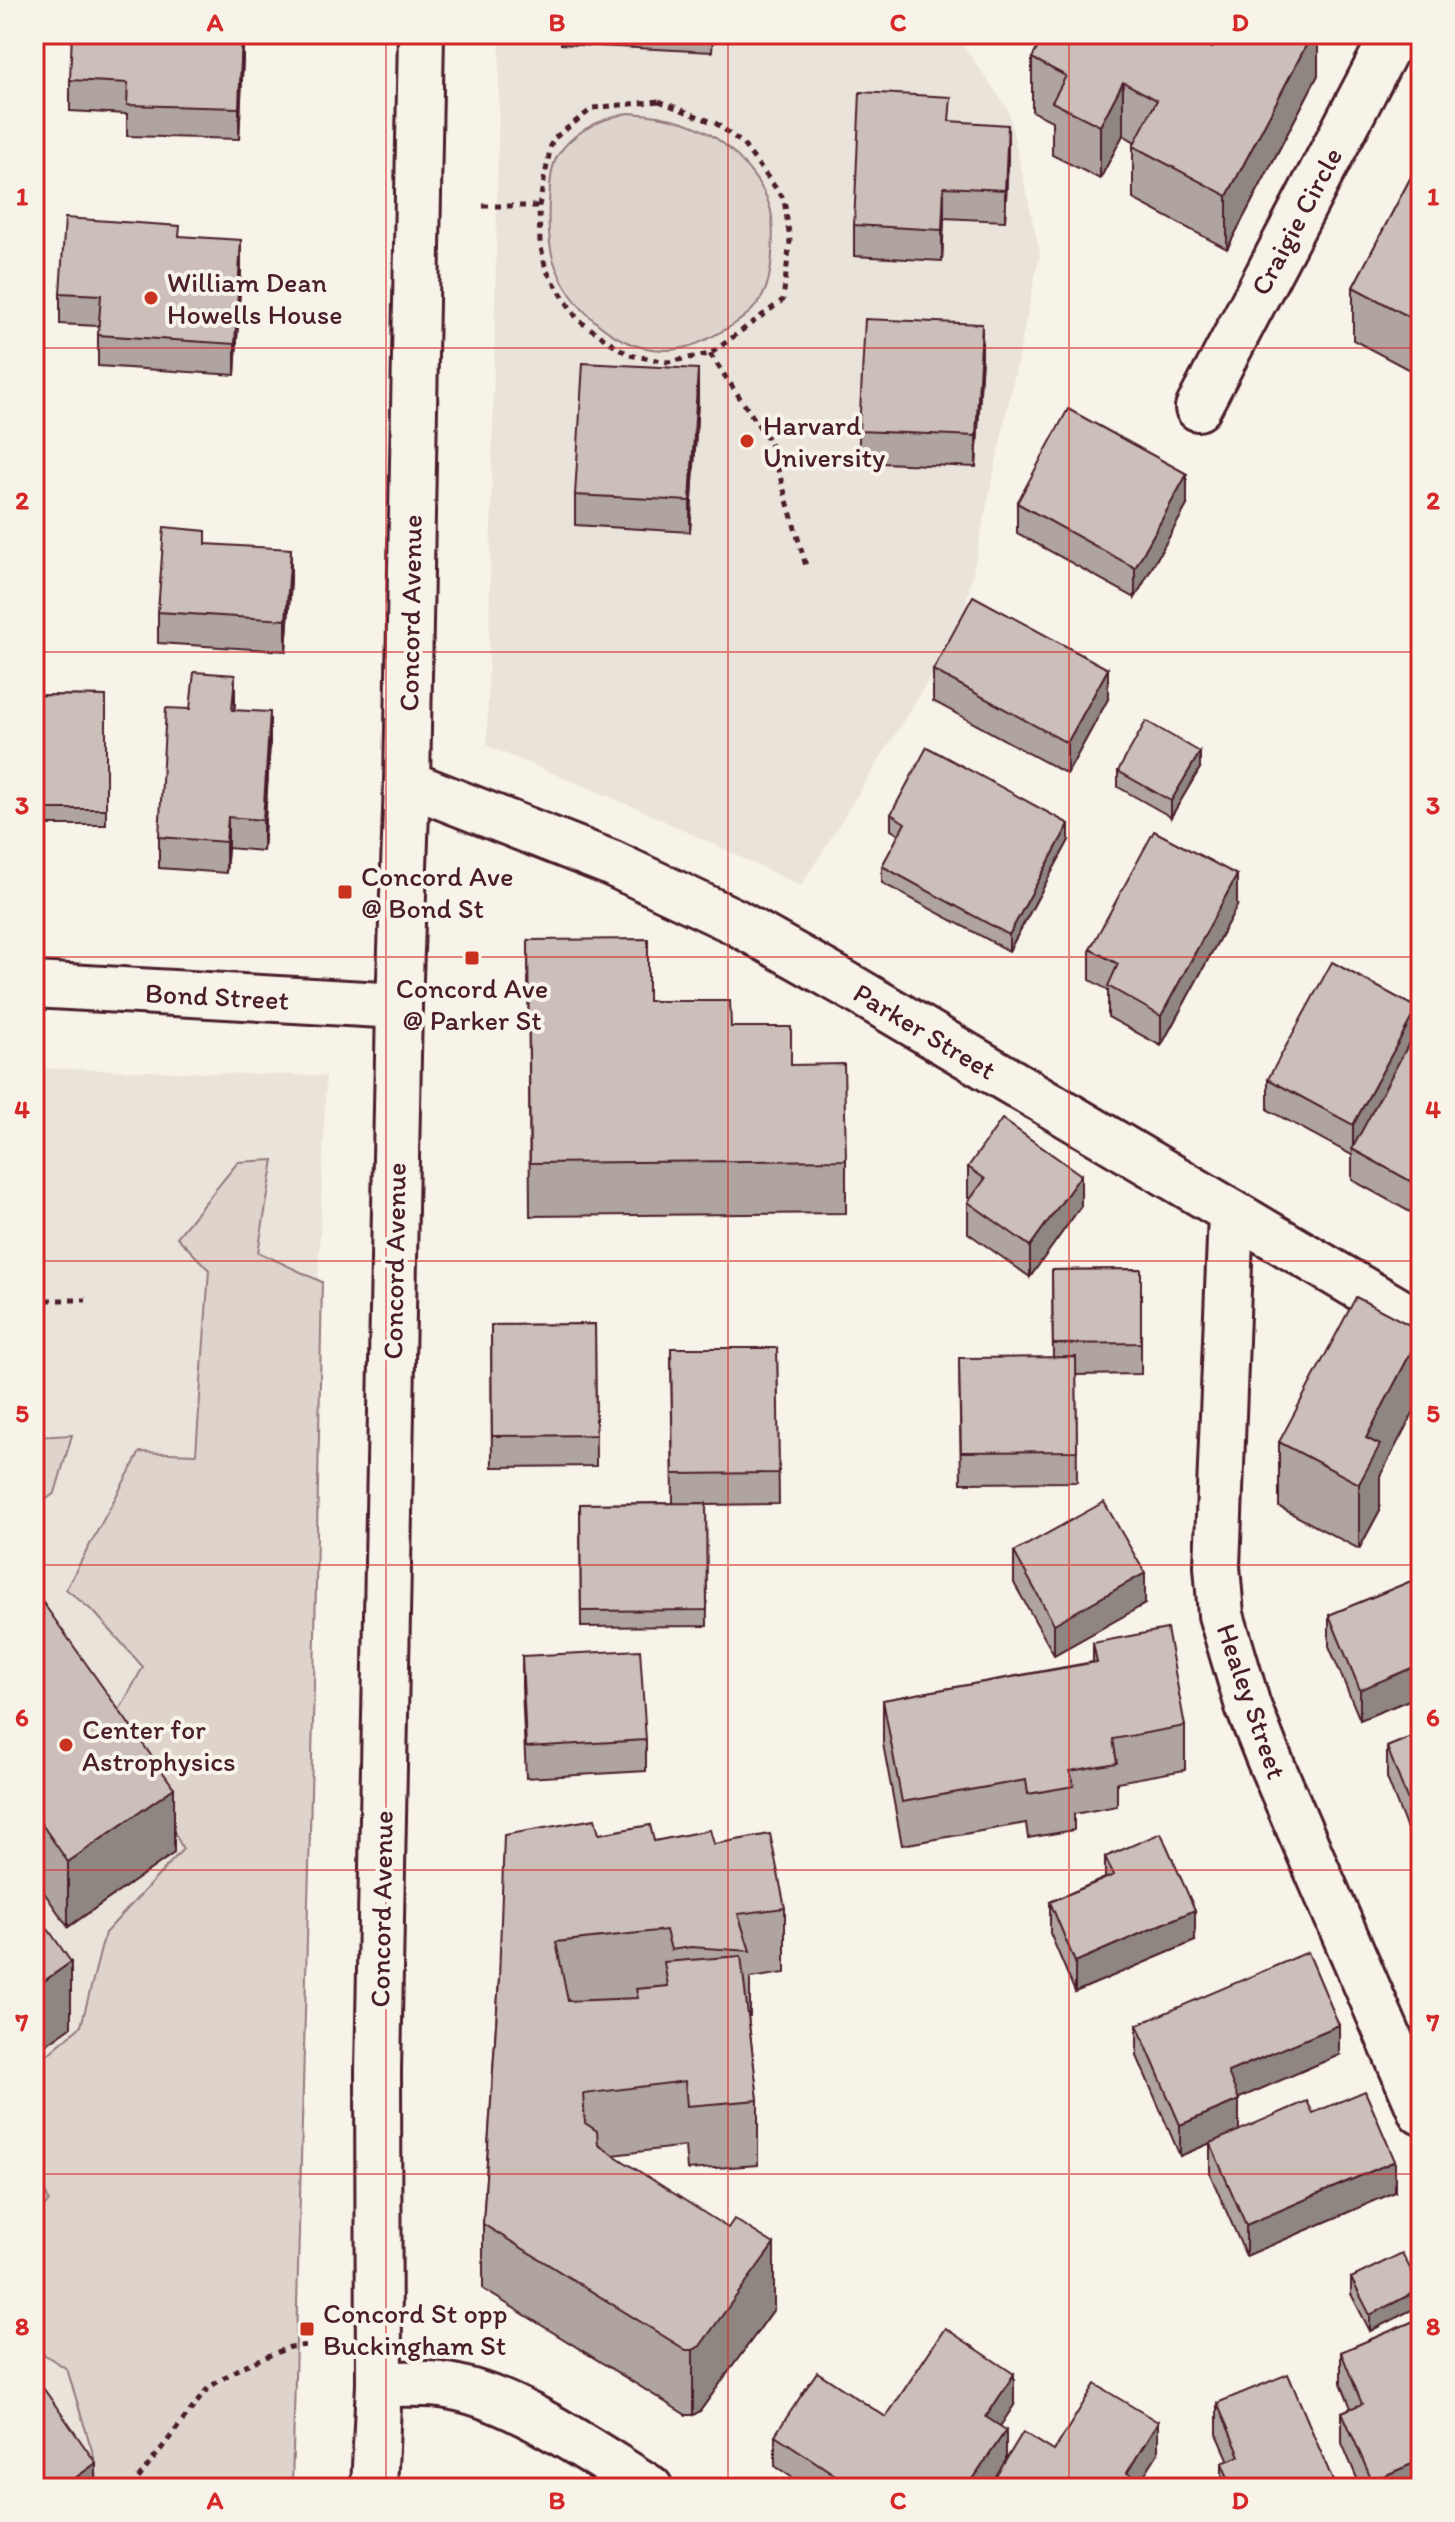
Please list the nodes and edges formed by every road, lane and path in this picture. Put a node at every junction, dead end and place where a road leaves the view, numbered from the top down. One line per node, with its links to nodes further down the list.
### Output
1 (421, 34): 8 (street, Concord Avenue)
2 (1394, 34): 6 (street, Craigie Circle)
3 (483, 206): 4 (path)
4 (539, 206): 5 (path); 5 (path)
5 (710, 354): 7 (path)
6 (1198, 408)
7 (806, 566)
8 (407, 783): 10 (street, Concord Avenue); 11 (street, Parker Street)
9 (34, 985): 10 (street, Bond Street)
10 (399, 1006): 17 (street, Concord Avenue)
11 (1231, 1214): 14 (street, Parker Street); 15 (street, Healey Street)
12 (34, 1300): 13 (path)
13 (86, 1300)
14 (1421, 1324)
15 (1421, 2112)
16 (307, 2345): 18 (path)
17 (379, 2384): 19 (street, Concord Avenue); 20 (street)
18 (131, 2488)
19 (374, 2488)
20 (650, 2488)

